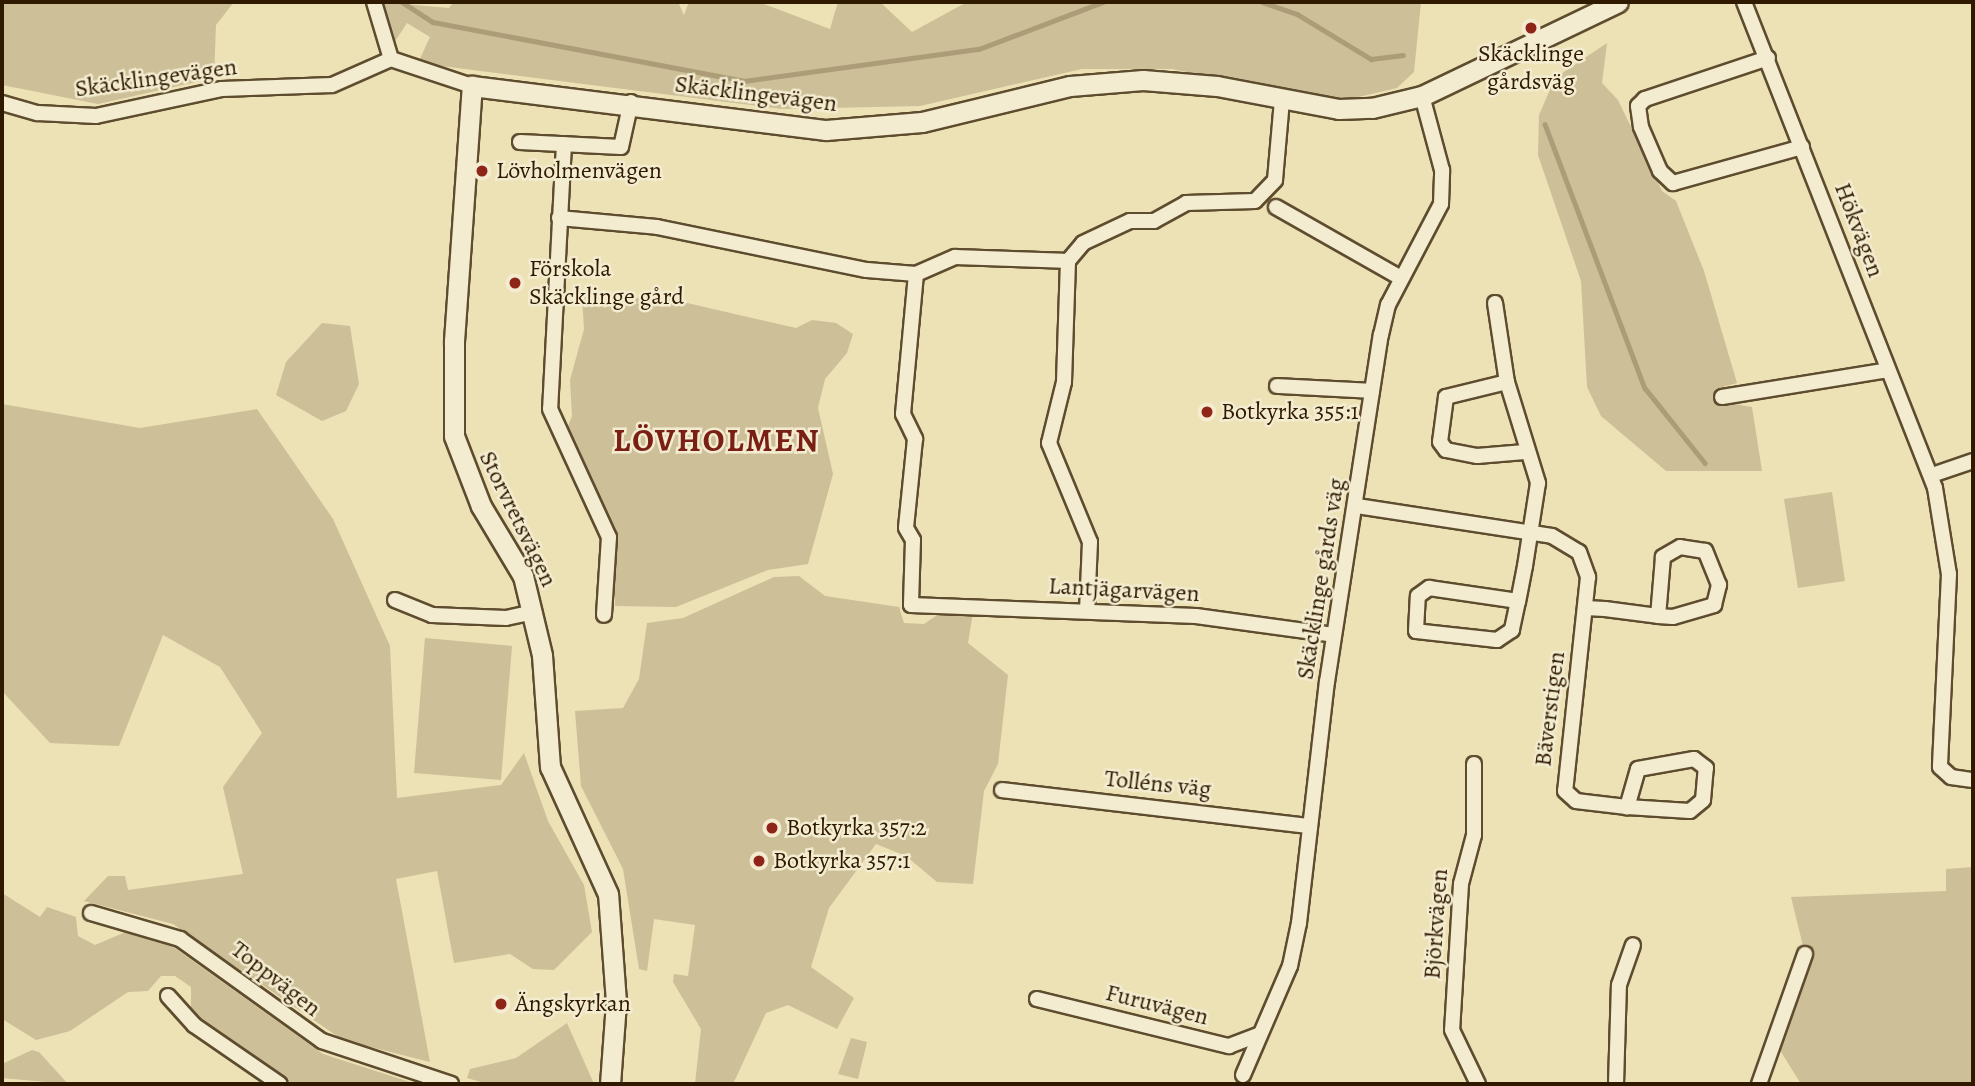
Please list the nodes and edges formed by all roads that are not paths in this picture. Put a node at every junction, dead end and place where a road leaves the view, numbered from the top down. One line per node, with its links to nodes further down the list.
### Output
1 (374, 2): 5 (street)
2 (1618, 2): 7 (street, Skäcklingevägen)
3 (1744, 2): 4 (street, Hökvägen)
4 (1768, 58): 13 (street, Hökvägen); 13 (street)
5 (391, 59): 6 (street, Skäcklingevägen); 10 (street, Skäcklingevägen)
6 (472, 86): 9 (street, Skäcklingevägen); 34 (street, Storvretsvägen)
7 (1422, 96): 8 (street, Skäcklingevägen); 18 (street, Skäcklinge gårds väg)
8 (1282, 100): 9 (street, Skäcklingevägen); 16 (street)
9 (631, 102): 12 (street)
10 (2, 103)
11 (520, 142): 12 (street)
12 (564, 144): 15 (street)
13 (1802, 148): 20 (street, Hökvägen)
14 (1276, 207): 18 (street)
15 (559, 218): 17 (street); 35 (street)
16 (1068, 261): 17 (street); 33 (street)
17 (915, 274): 33 (street, Lantjägarvägen)
18 (1401, 278): 23 (street, Skäcklinge gårds väg)
19 (1495, 303): 21 (street)
20 (1888, 370): 24 (street); 27 (street, Hökvägen)
21 (1507, 383): 25 (street); 25 (street)
22 (1277, 386): 23 (street)
23 (1372, 391): 28 (street, Skäcklinge gårds väg)
24 (1722, 397)
25 (1524, 452): 29 (street)
26 (1973, 461): 27 (street)
27 (1932, 475): 39 (street, Hökvägen)
28 (1357, 506): 29 (street, Bäverstigen); 37 (street, Skäcklinge gårds väg)
29 (1530, 533): 31 (street); 32 (street, Bäverstigen)
30 (395, 600): 34 (street)
31 (1518, 601): 31 (street)
32 (1585, 608): 36 (street); 41 (street, Bäverstigen)
33 (1087, 611): 37 (street, Lantjägarvägen)
34 (534, 612): 53 (street, Storvretsvägen)
35 (604, 615)
36 (1658, 615): 36 (street)
37 (1334, 635): 42 (street, Skäcklinge gårds väg)
38 (1474, 764): 54 (street, Björkvägen)
39 (1973, 780)
40 (1002, 790): 42 (street, Tolléns väg)
41 (1627, 807): 41 (street, Bäverstigen)
42 (1310, 826): 48 (street, Skäcklinge gårds väg)
43 (91, 913): 50 (street, Toppvägen)
44 (1633, 945): 55 (street)
45 (1805, 954): 56 (street)
46 (167, 996): 51 (street)
47 (1037, 999): 48 (street, Furuvägen)
48 (1262, 1033): 49 (street, Skäcklinge gårds väg)
49 (1243, 1075)
50 (434, 1082): 52 (street, Toppvägen)
51 (280, 1084)
52 (451, 1084)
53 (610, 1084)
54 (1478, 1084)
55 (1616, 1084)
56 (1759, 1084)

